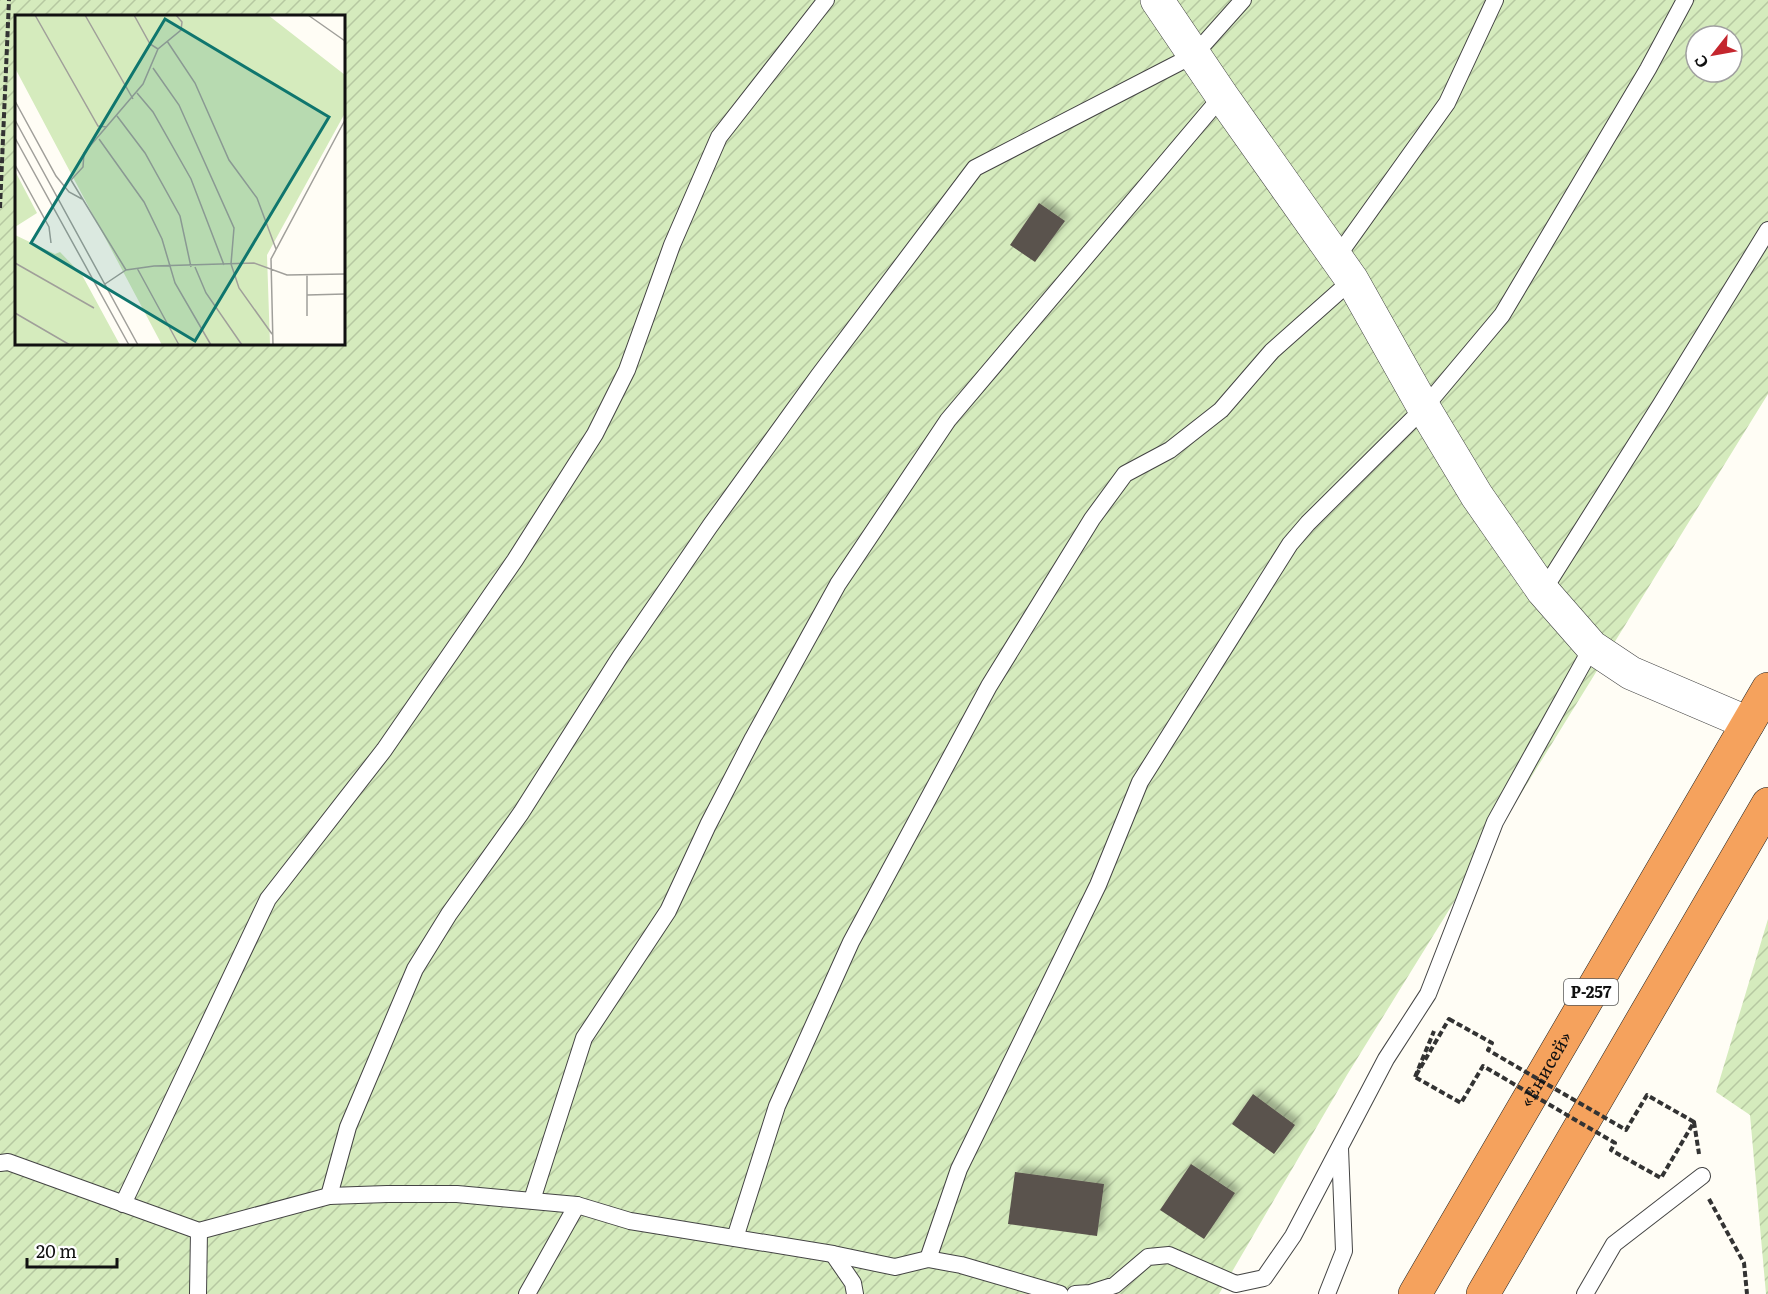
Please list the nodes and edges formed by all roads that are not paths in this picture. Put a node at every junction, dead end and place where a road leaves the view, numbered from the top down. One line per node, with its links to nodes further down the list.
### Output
1 (826, 0): 21 (lane)
2 (1157, 0): 6 (street)
3 (1243, 0): 6 (lane)
4 (1495, 0): 9 (lane)
5 (1685, 0): 10 (lane)
6 (1194, 55): 7 (street); 19 (lane)
7 (1222, 96): 9 (street); 20 (lane)
8 (1768, 230): 11 (lane)
9 (1344, 269): 10 (street); 24 (lane)
10 (1424, 408): 11 (street); 26 (lane)
11 (1543, 591): 12 (street)
12 (1592, 647): 14 (street); 16 (lane)
13 (1768, 689): 14 (highway, «Енисей» / Р-257)
14 (1748, 723): 33 (highway, «Енисей» / Р-257)
15 (1768, 804): 34 (highway)
16 (1340, 1147): 31 (lane); 32 (lane)
17 (0, 1163): 21 (lane)
18 (1702, 1176): 35 (lane)
19 (329, 1196): 20 (lane); 23 (lane)
20 (532, 1200): 22 (lane)
21 (123, 1204): 23 (lane)
22 (577, 1205): 24 (lane); 28 (lane)
23 (199, 1231): 27 (lane)
24 (735, 1238): 25 (lane)
25 (833, 1254): 26 (lane); 29 (lane)
26 (928, 1259): 30 (lane)
27 (198, 1294)
28 (527, 1294)
29 (855, 1294)
30 (1060, 1294)
31 (1075, 1294)
32 (1328, 1294)
33 (1414, 1294)
34 (1483, 1294)
35 (1585, 1294)

